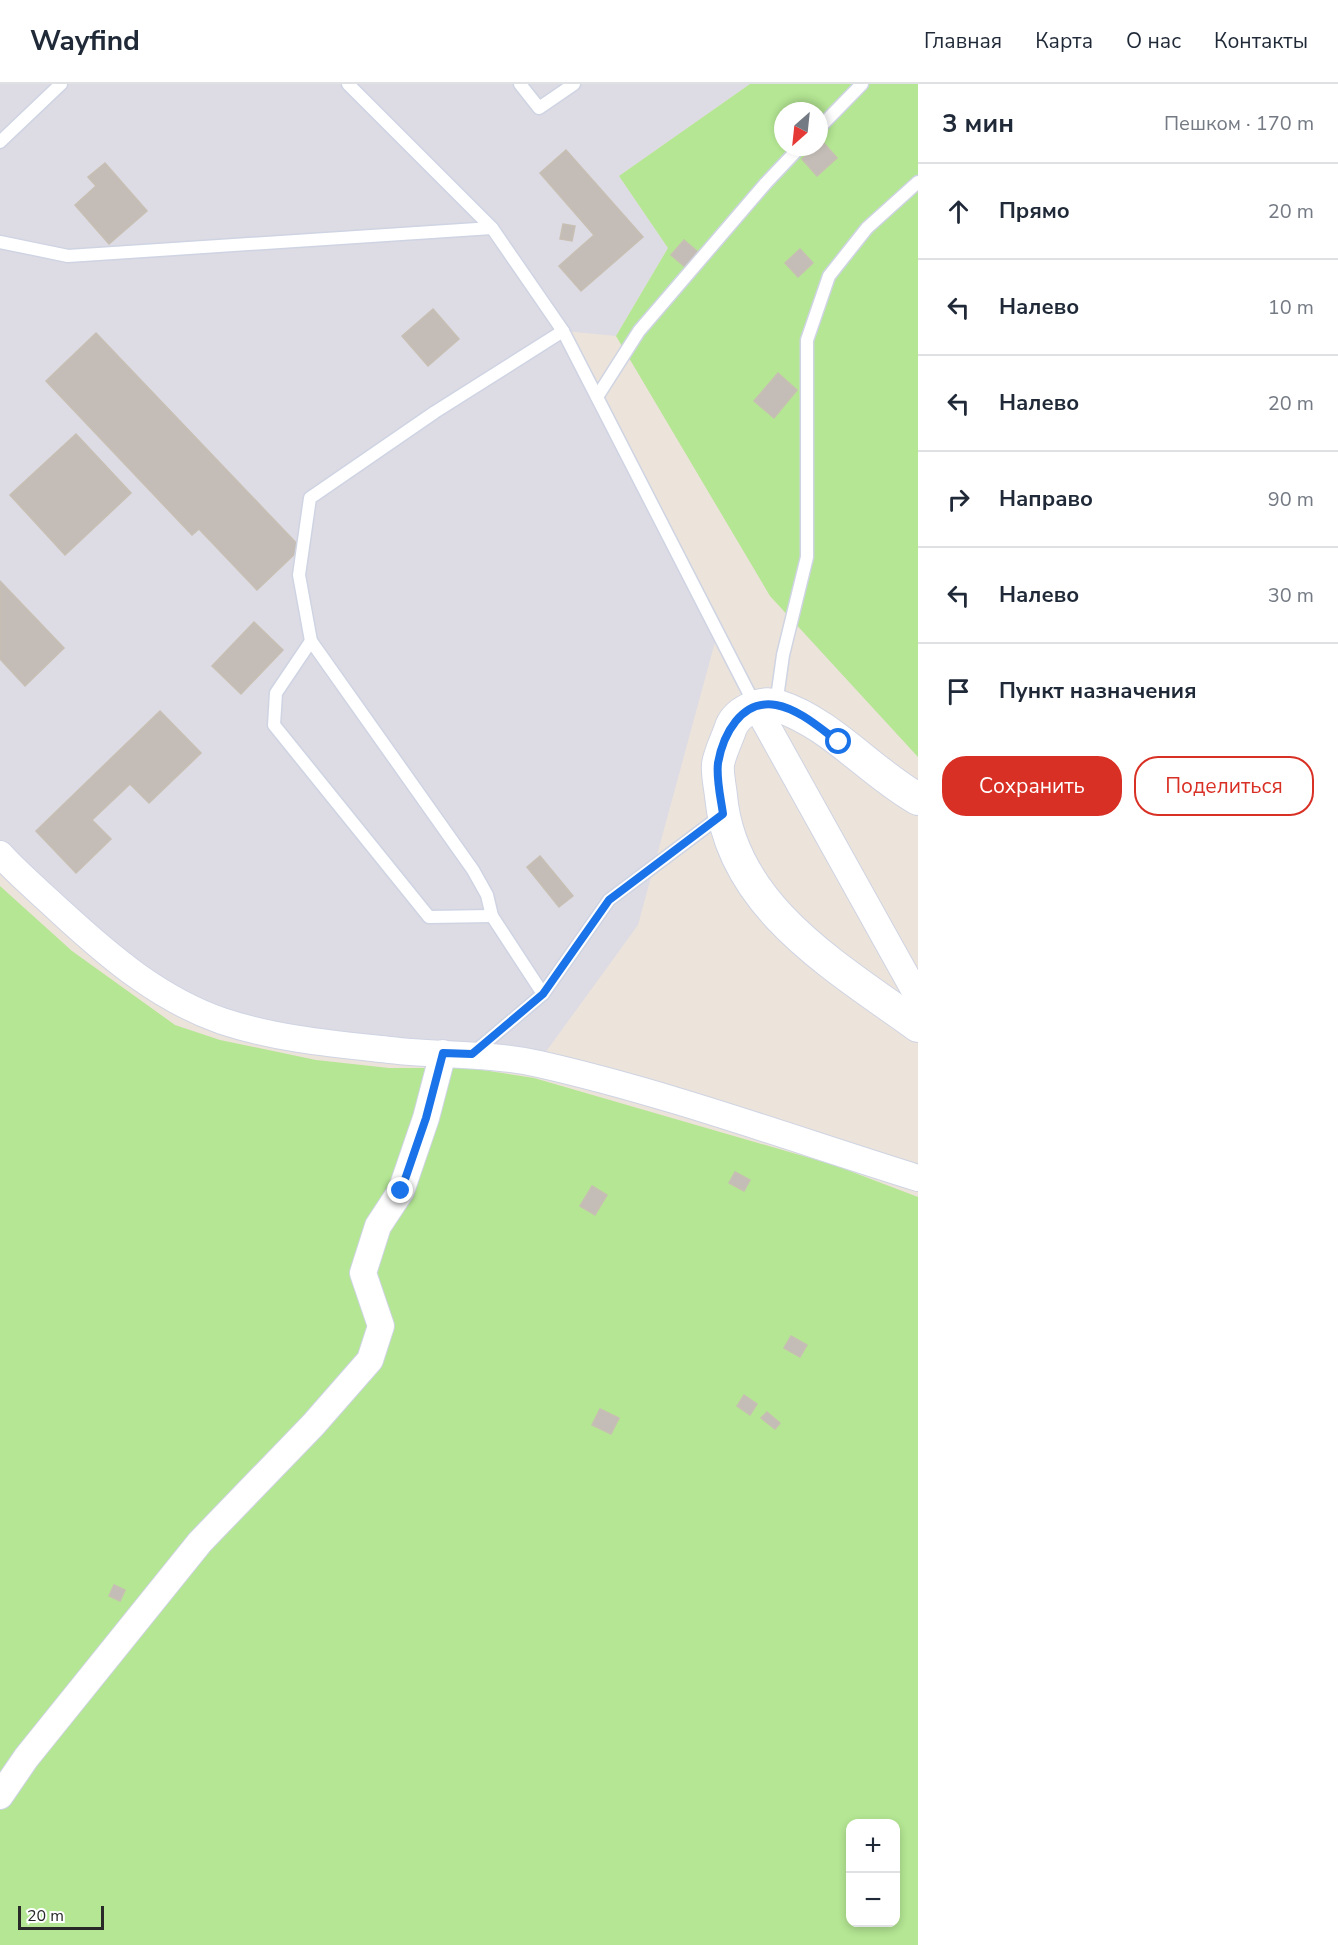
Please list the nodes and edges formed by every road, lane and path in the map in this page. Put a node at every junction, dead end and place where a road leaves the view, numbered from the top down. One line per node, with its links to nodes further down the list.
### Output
1 (61, 84): 7 (lane)
2 (348, 84): 10 (lane)
3 (520, 84): 4 (lane)
4 (574, 84)
5 (862, 84): 6 (lane)
6 (828, 119)
7 (0, 142)
8 (792, 156): 13 (lane)
9 (918, 182): 15 (lane)
10 (492, 228): 11 (lane); 12 (lane)
11 (0, 242)
12 (563, 331): 13 (lane); 14 (lane)
13 (597, 398): 15 (lane)
14 (311, 641): 19 (lane); 19 (lane)
15 (766, 705): 16 (street); 17 (street); 21 (street)
16 (918, 798)
17 (723, 814): 20 (lane); 22 (street)
18 (0, 854): 23 (street)
19 (492, 916): 20 (lane)
20 (543, 994): 24 (lane)
21 (918, 996)
22 (918, 1026)
23 (443, 1053): 24 (street); 26 (street)
24 (472, 1054): 25 (street)
25 (918, 1178)
26 (0, 1796)

